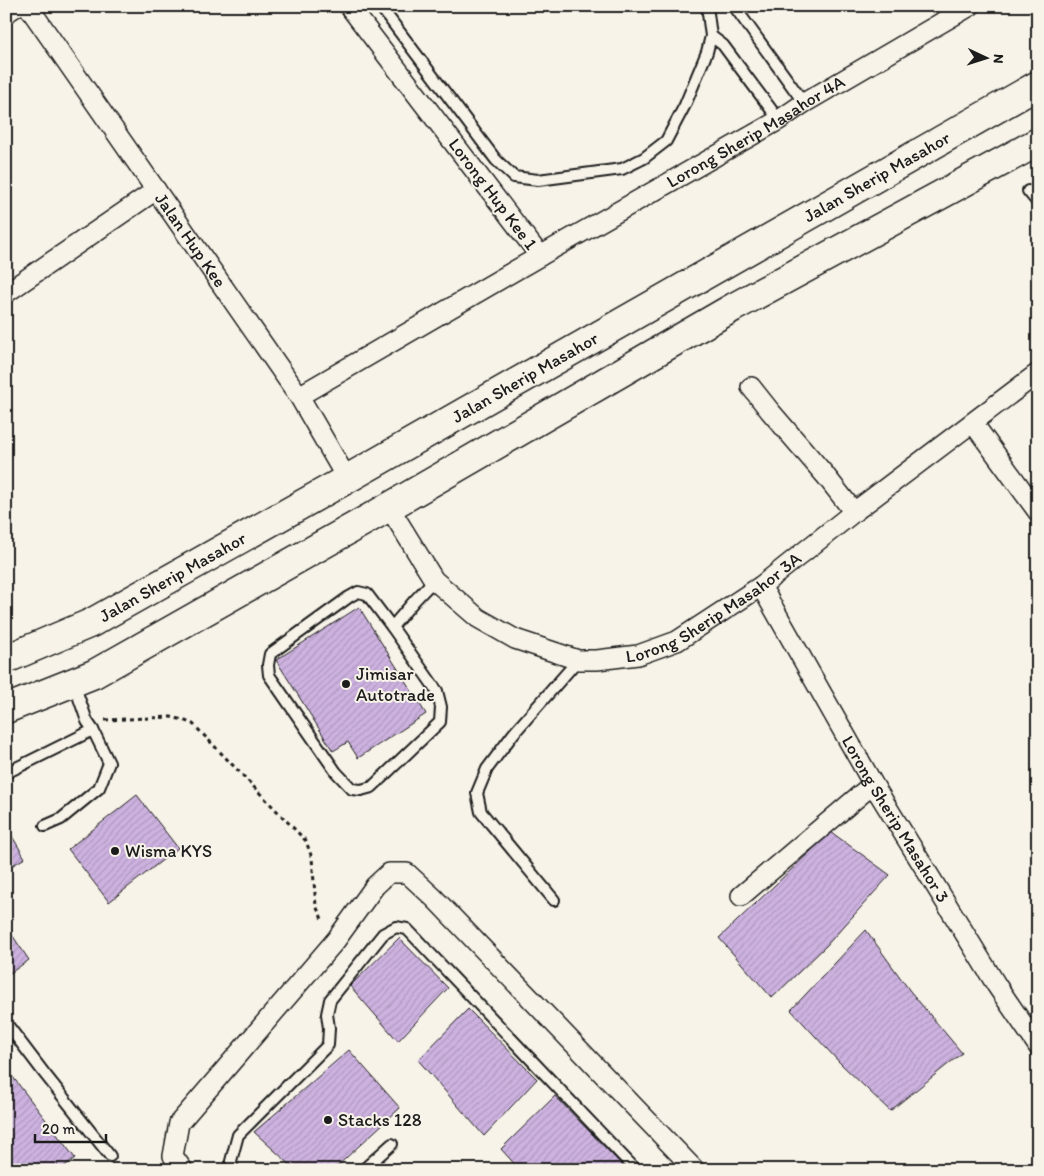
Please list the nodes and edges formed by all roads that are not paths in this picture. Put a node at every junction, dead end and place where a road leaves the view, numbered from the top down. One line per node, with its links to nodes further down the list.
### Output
1 (16, 6): 8 (street)
2 (28, 6): 14 (street, Jalan Hup Kee)
3 (349, 6): 17 (street, Lorong Hup Kee 1)
4 (380, 6): 9 (lane)
5 (707, 6): 9 (lane)
6 (734, 6): 11 (lane)
7 (970, 6): 11 (street, Lorong Sherip Masahor 4A)
8 (6, 13)
9 (710, 36): 12 (lane)
10 (1038, 85): 23 (main road, Jalan Sherip Masahor)
11 (804, 103): 12 (street, Lorong Sherip Masahor 4A)
12 (779, 120): 17 (street, Lorong Sherip Masahor 4A)
13 (1038, 142): 24 (main road)
14 (156, 190): 18 (street); 21 (street, Jalan Hup Kee)
15 (1028, 192): 16 (lane)
16 (1038, 203)
17 (540, 256): 21 (street, Lorong Hup Kee 1)
18 (6, 293)
19 (1038, 374): 22 (street, Lorong Sherip Masahor 3A)
20 (751, 387): 25 (street)
21 (299, 396): 23 (street, Jalan Hup Kee)
22 (973, 423): 25 (street, Lorong Sherip Masahor 3A); 26 (street)
23 (347, 479): 30 (main road, Jalan Sherip Masahor)
24 (389, 507): 27 (street, Lorong Sherip Masahor 3A); 32 (main road)
25 (854, 512): 28 (street, Lorong Sherip Masahor 3A)
26 (1038, 512)
27 (434, 580): 29 (lane); 31 (street, Lorong Sherip Masahor 3A)
28 (761, 586): 31 (street, Lorong Sherip Masahor 3A); 36 (street, Lorong Sherip Masahor 3)
29 (392, 627): 29 (lane)
30 (6, 659)
31 (578, 660): 39 (lane)
32 (73, 683): 33 (main road); 34 (lane)
33 (6, 709)
34 (93, 730): 35 (lane); 37 (lane)
35 (6, 773)
36 (873, 784): 38 (street); 41 (street, Lorong Sherip Masahor 3)
37 (45, 826)
38 (741, 896)
39 (554, 900)
40 (6, 1023): 43 (lane)
41 (1038, 1046)
42 (392, 1144): 46 (lane)
43 (110, 1156)
44 (182, 1170): 48 (street)
45 (233, 1170): 47 (lane)
46 (363, 1170)
47 (636, 1170)
48 (695, 1170)

